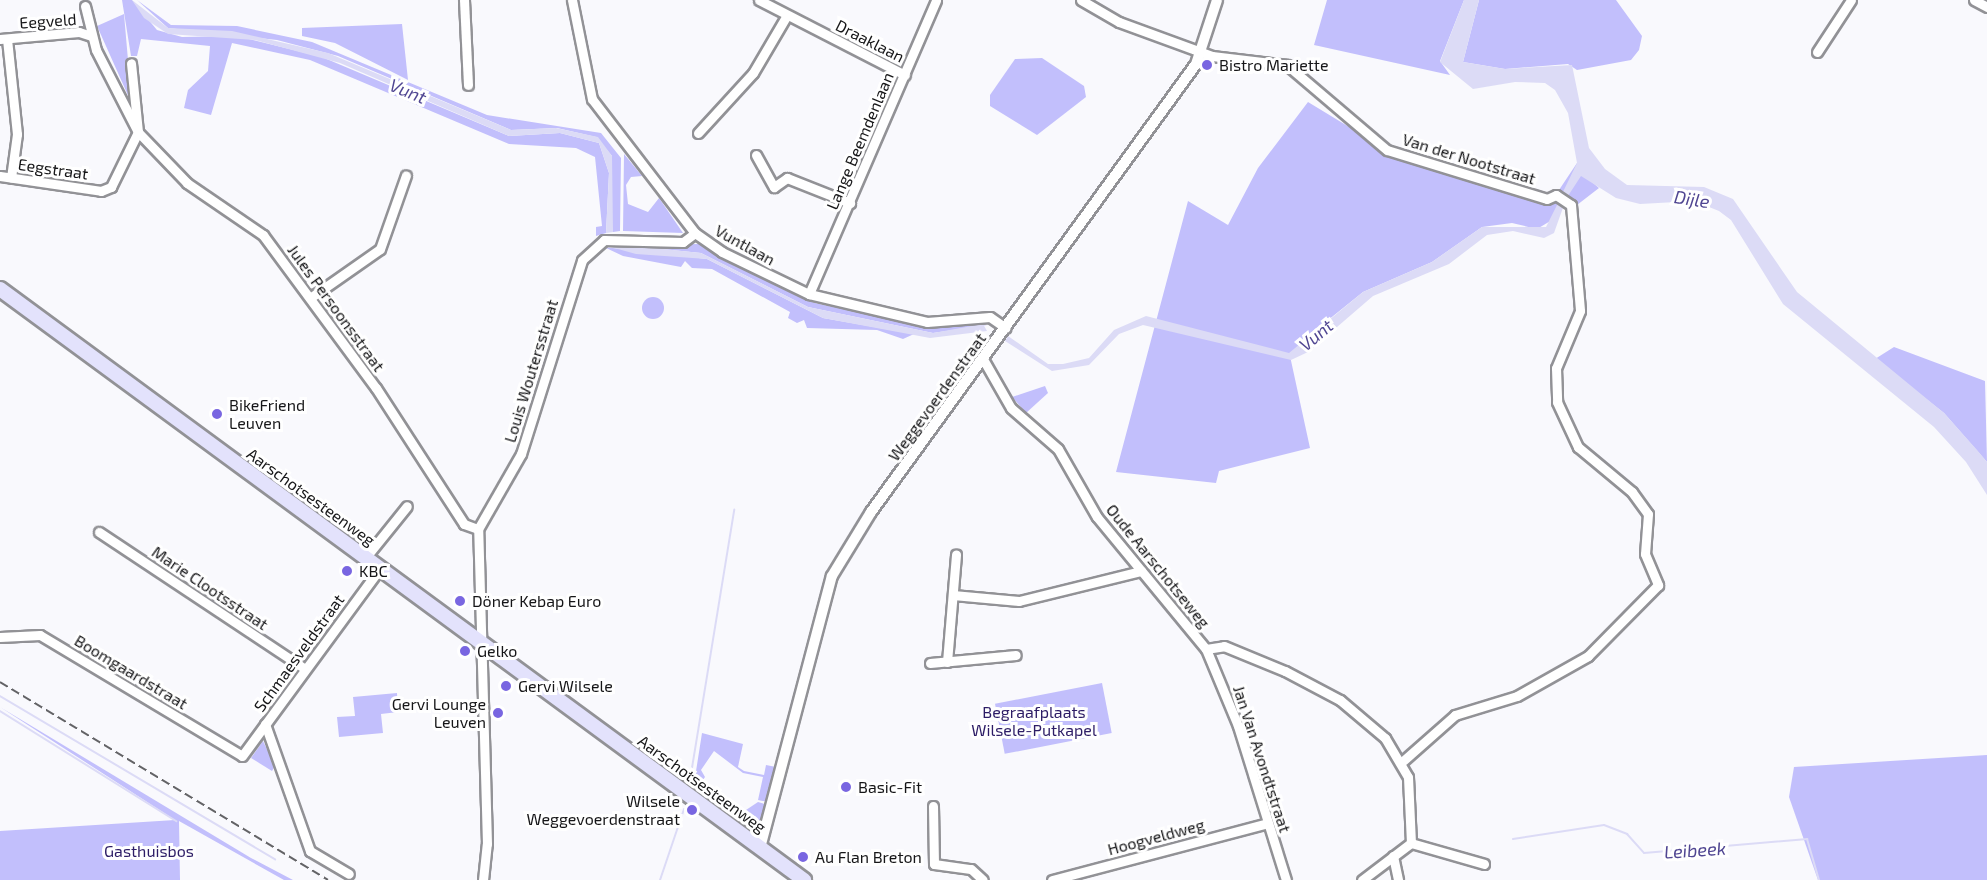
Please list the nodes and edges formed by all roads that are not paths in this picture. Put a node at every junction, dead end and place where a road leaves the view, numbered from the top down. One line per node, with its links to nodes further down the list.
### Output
1 (464, 0): 18 (street)
2 (572, 0): 28 (street, Vuntlaan)
3 (759, 0): 11 (street, Draaklaan)
4 (936, 0): 17 (street, Lange Beemdenlaan)
5 (1081, 0): 14 (street, Van der Nootstraat)
6 (1217, 0): 14 (street, Weggevoerdenstraat)
7 (1851, 0): 15 (street)
8 (1974, 0): 10 (street)
9 (85, 6): 12 (street, Jules Persoonsstraat)
10 (1987, 7)
11 (787, 15): 17 (street, Draaklaan); 20 (street)
12 (91, 36): 13 (street, Eegveld); 19 (street, Jules Persoonsstraat)
13 (4, 39): 25 (street, Eegveld)
14 (1203, 52): 32 (street, Weggevoerdenstraat); 51 (street, Van der Nootstraat)
15 (1817, 52)
16 (131, 63): 19 (street)
17 (905, 75): 27 (street, Lange Beemdenlaan)
18 (468, 85)
19 (138, 132): 25 (street, Eegstraat); 31 (street, Jules Persoonsstraat)
20 (698, 133)
21 (756, 155): 22 (street)
22 (768, 169): 26 (street); 26 (street)
23 (406, 175): 31 (street)
24 (0, 176): 25 (street, Eegstraat)
25 (11, 178)
26 (787, 178): 27 (street)
27 (850, 202): 30 (street, Lange Beemdenlaan)
28 (695, 233): 30 (street, Vuntlaan); 35 (street, Louis Woutersstraat)
29 (0, 290): 38 (main road, Aarschotsesteenweg)
30 (809, 294): 32 (street, Vuntlaan)
31 (310, 298): 35 (street, Jules Persoonsstraat)
32 (1003, 333): 33 (street, Weggevoerdenstraat)
33 (983, 359): 40 (street, Oude Aarschotseweg); 55 (street, Weggevoerdenstraat)
34 (406, 506): 38 (street)
35 (478, 529): 43 (street)
36 (99, 532): 48 (street, Marie Clootsstraat)
37 (956, 554): 41 (street)
38 (366, 557): 39 (main road, Aarschotsesteenweg)
39 (380, 568): 43 (main road, Aarschotsesteenweg); 48 (street, Schmaesveldstraat)
40 (1141, 571): 41 (street); 44 (street, Oude Aarschotseweg)
41 (953, 595): 46 (street)
42 (0, 637): 50 (street, Boomgaardstraat)
43 (481, 642): 55 (main road, Aarschotsesteenweg); 59 (street)
44 (1206, 649): 51 (street, Oude Aarschotseweg); 53 (street, Jan Van Avondtstraat)
45 (1016, 655): 46 (street)
46 (947, 662): 47 (street)
47 (930, 663)
48 (304, 668): 49 (street, Schmaesveldstraat)
49 (265, 724): 50 (street, Schmaesveldstraat); 58 (street)
50 (242, 756)
51 (1403, 761): 54 (street)
52 (933, 806): 61 (street)
53 (1268, 823): 62 (street, Hoogveldweg); 63 (street, Jan Van Avondtstraat)
54 (1411, 843): 56 (street); 57 (street)
55 (760, 848): 60 (main road, Aarschotsesteenweg)
56 (1393, 856): 64 (street); 65 (street)
57 (1484, 864)
58 (349, 874)
59 (483, 880)
60 (804, 880)
61 (983, 880)
62 (1052, 880)
63 (1286, 880)
64 (1362, 880)
65 (1398, 880)

